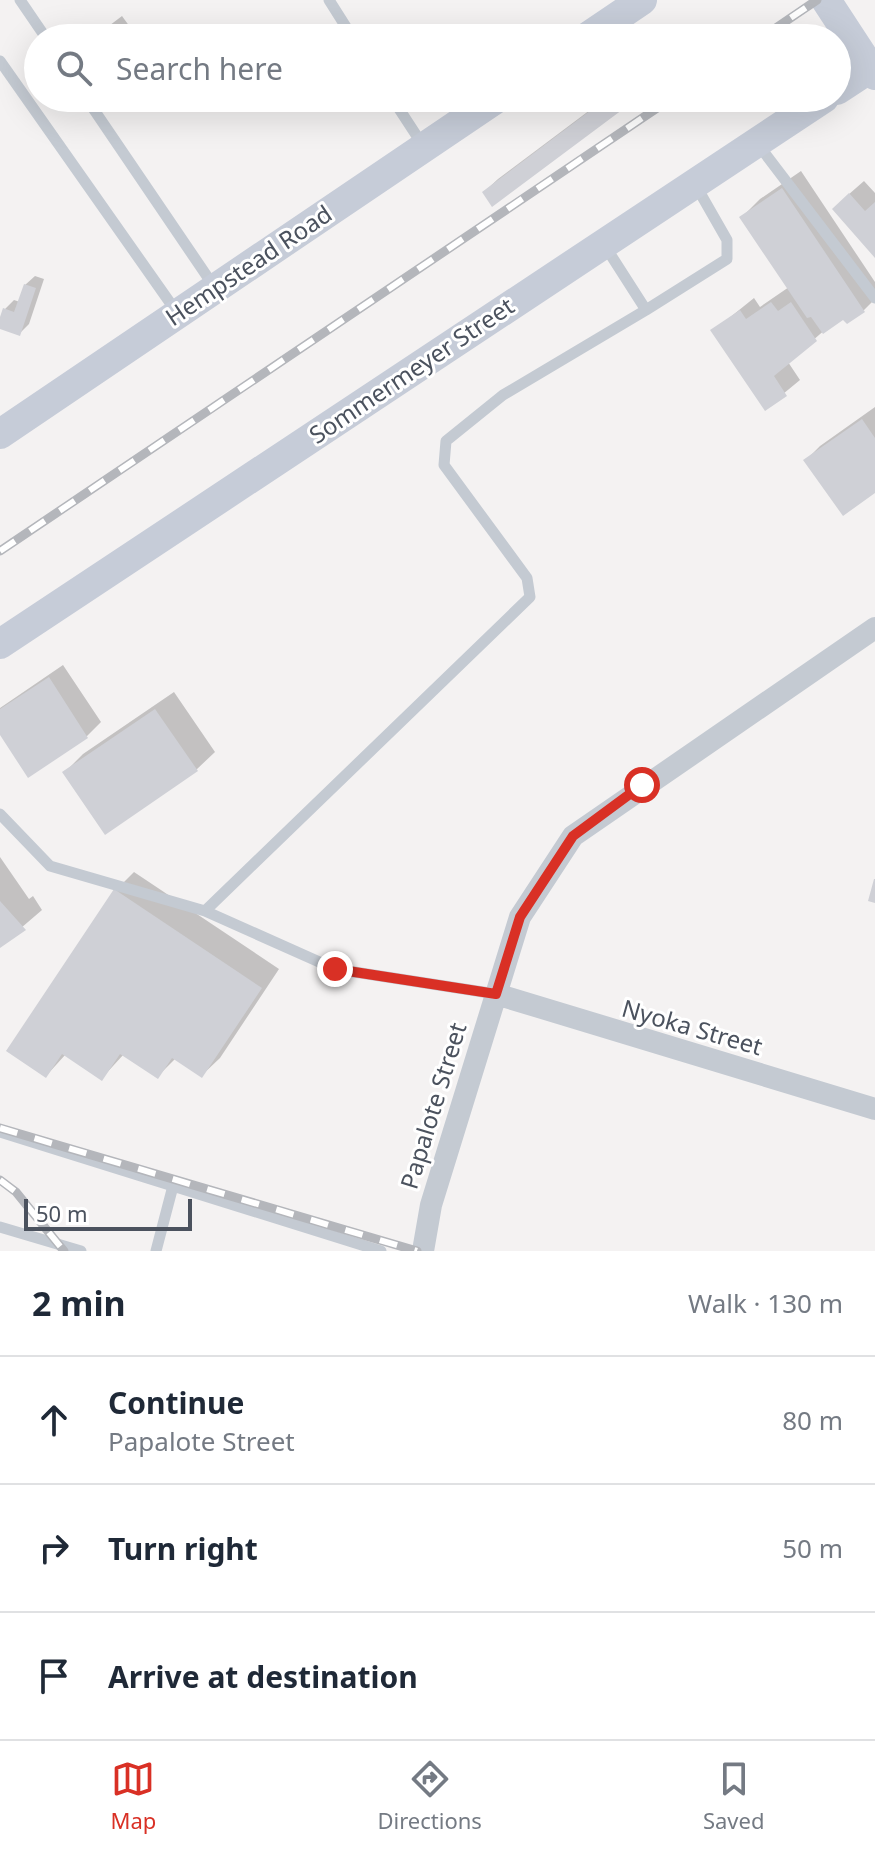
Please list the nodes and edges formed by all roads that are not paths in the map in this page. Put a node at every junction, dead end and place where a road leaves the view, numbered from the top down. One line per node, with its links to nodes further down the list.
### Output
1 (20, 0): 5 (lane)
2 (329, 0): 6 (lane)
3 (642, 0): 7 (street)
4 (826, 0): 8 (street)
5 (36, 24)
6 (344, 24)
7 (607, 24)
8 (841, 24)
9 (851, 39): 11 (street)
10 (0, 61): 13 (lane)
11 (872, 72): 12 (street)
12 (851, 83)
13 (24, 95)
14 (36, 112): 26 (lane)
15 (95, 112): 23 (lane)
16 (401, 112): 20 (lane)
17 (477, 112): 20 (street, Hempstead Road)
18 (803, 112): 19 (street, Sommermeyer Street)
19 (756, 143): 21 (street, Sommermeyer Street); 24 (lane)
20 (424, 148): 23 (street, Hempstead Road)
21 (695, 184): 22 (street, Sommermeyer Street); 25 (lane)
22 (604, 244): 25 (lane); 29 (street, Sommermeyer Street)
23 (215, 289): 26 (street, Hempstead Road)
24 (875, 298)
25 (646, 310): 31 (lane)
26 (178, 314): 27 (street, Hempstead Road)
27 (0, 434)
28 (875, 628): 32 (street, Papalote Street)
29 (0, 644)
30 (0, 814): 31 (lane)
31 (205, 911): 32 (lane)
32 (496, 994): 33 (street, Nyoka Street); 40 (street, Papalote Street)
33 (875, 1109)
34 (0, 1132): 35 (lane)
35 (173, 1186): 38 (lane); 39 (lane)
36 (0, 1227): 37 (lane)
37 (81, 1251)
38 (156, 1251)
39 (381, 1251)
40 (423, 1251)

